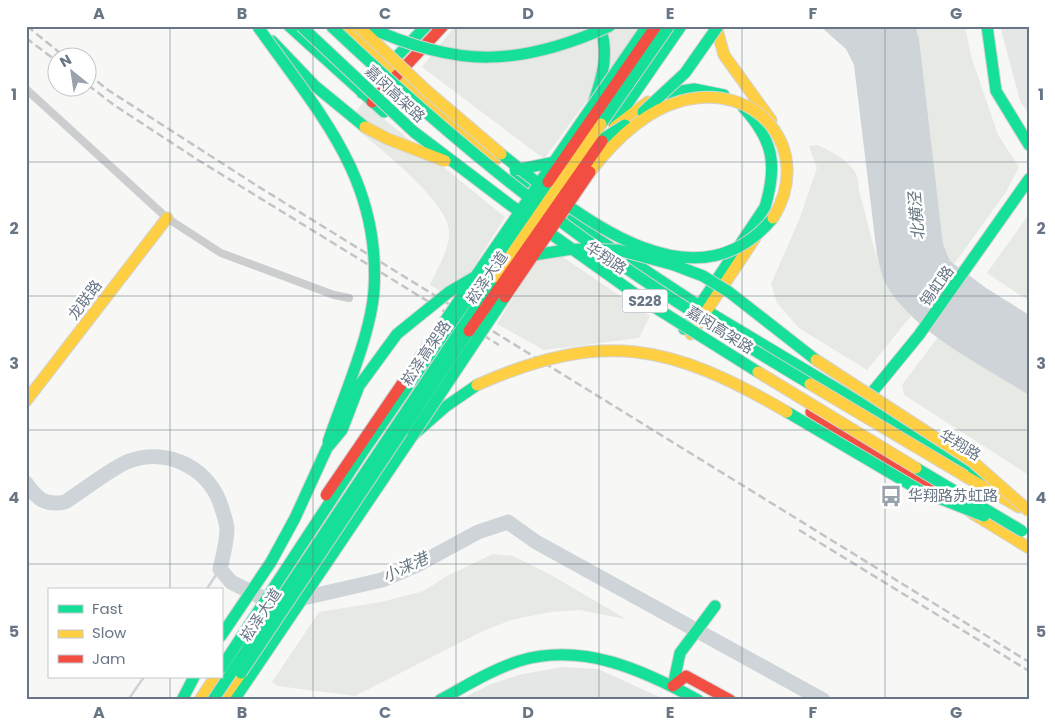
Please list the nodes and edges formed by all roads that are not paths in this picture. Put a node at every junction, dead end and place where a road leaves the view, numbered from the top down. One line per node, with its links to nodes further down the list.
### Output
1 (289, 26): 21 (main road, 华翔路)
2 (301, 26): 37 (main road, 嘉闵高架路 / S228, bridge)
3 (331, 26): 36 (main road, 嘉闵高架路 / S228, bridge)
4 (342, 26): 18 (main road, 华翔路)
5 (358, 26): 33 (main road, bridge)
6 (366, 26): 10 (main road, bridge)
7 (426, 26): 18 (main road)
8 (443, 26): 19 (main road)
9 (600, 26): 23 (main road, bridge)
10 (610, 26)
11 (647, 26): 23 (main road, 崧泽大道, bridge)
12 (656, 26): 42 (main road, 崧泽高架路, bridge)
13 (669, 26): 50 (main road, 崧泽高架路, bridge)
14 (681, 26): 24 (main road, 崧泽大道)
15 (717, 26): 17 (main road, bridge); 29 (main road, bridge)
16 (987, 26): 25 (main road)
17 (258, 27): 34 (main road, bridge)
18 (386, 67): 19 (main road, 华翔路); 21 (main road)
19 (396, 77): 22 (main road); 29 (main road, 华翔路)
20 (26, 88): 27 (street)
21 (362, 93): 22 (main road, 华翔路)
22 (372, 102): 30 (main road, 华翔路)
23 (594, 102): 41 (main road, 崧泽大道, bridge)
24 (609, 131): 29 (main road, bridge); 51 (main road, 崧泽大道, bridge)
25 (1029, 145)
26 (1029, 179): 32 (main road, 锡虹路)
27 (167, 218): 28 (street); 31 (main road, 龙联路)
28 (349, 298)
29 (703, 309): 30 (main road); 32 (main road, 华翔路)
30 (688, 332): 38 (main road, 华翔路)
31 (26, 401)
32 (862, 404): 35 (main road, 华翔路)
33 (413, 435): 37 (main road, bridge); 52 (main road)
34 (327, 448): 36 (main road, bridge); 40 (main road)
35 (1029, 504)
36 (1029, 512)
37 (1026, 533)
38 (1029, 548)
39 (715, 606): 46 (main road)
40 (222, 634)
41 (222, 656)
42 (222, 666)
43 (193, 678): 47 (main road)
44 (207, 678): 48 (main road)
45 (214, 678): 49 (main road)
46 (674, 686): 53 (main road); 54 (main road); 55 (main road)
47 (182, 700)
48 (192, 700)
49 (200, 700)
50 (213, 700)
51 (222, 700)
52 (234, 700)
53 (440, 700)
54 (698, 700)
55 (730, 700)

